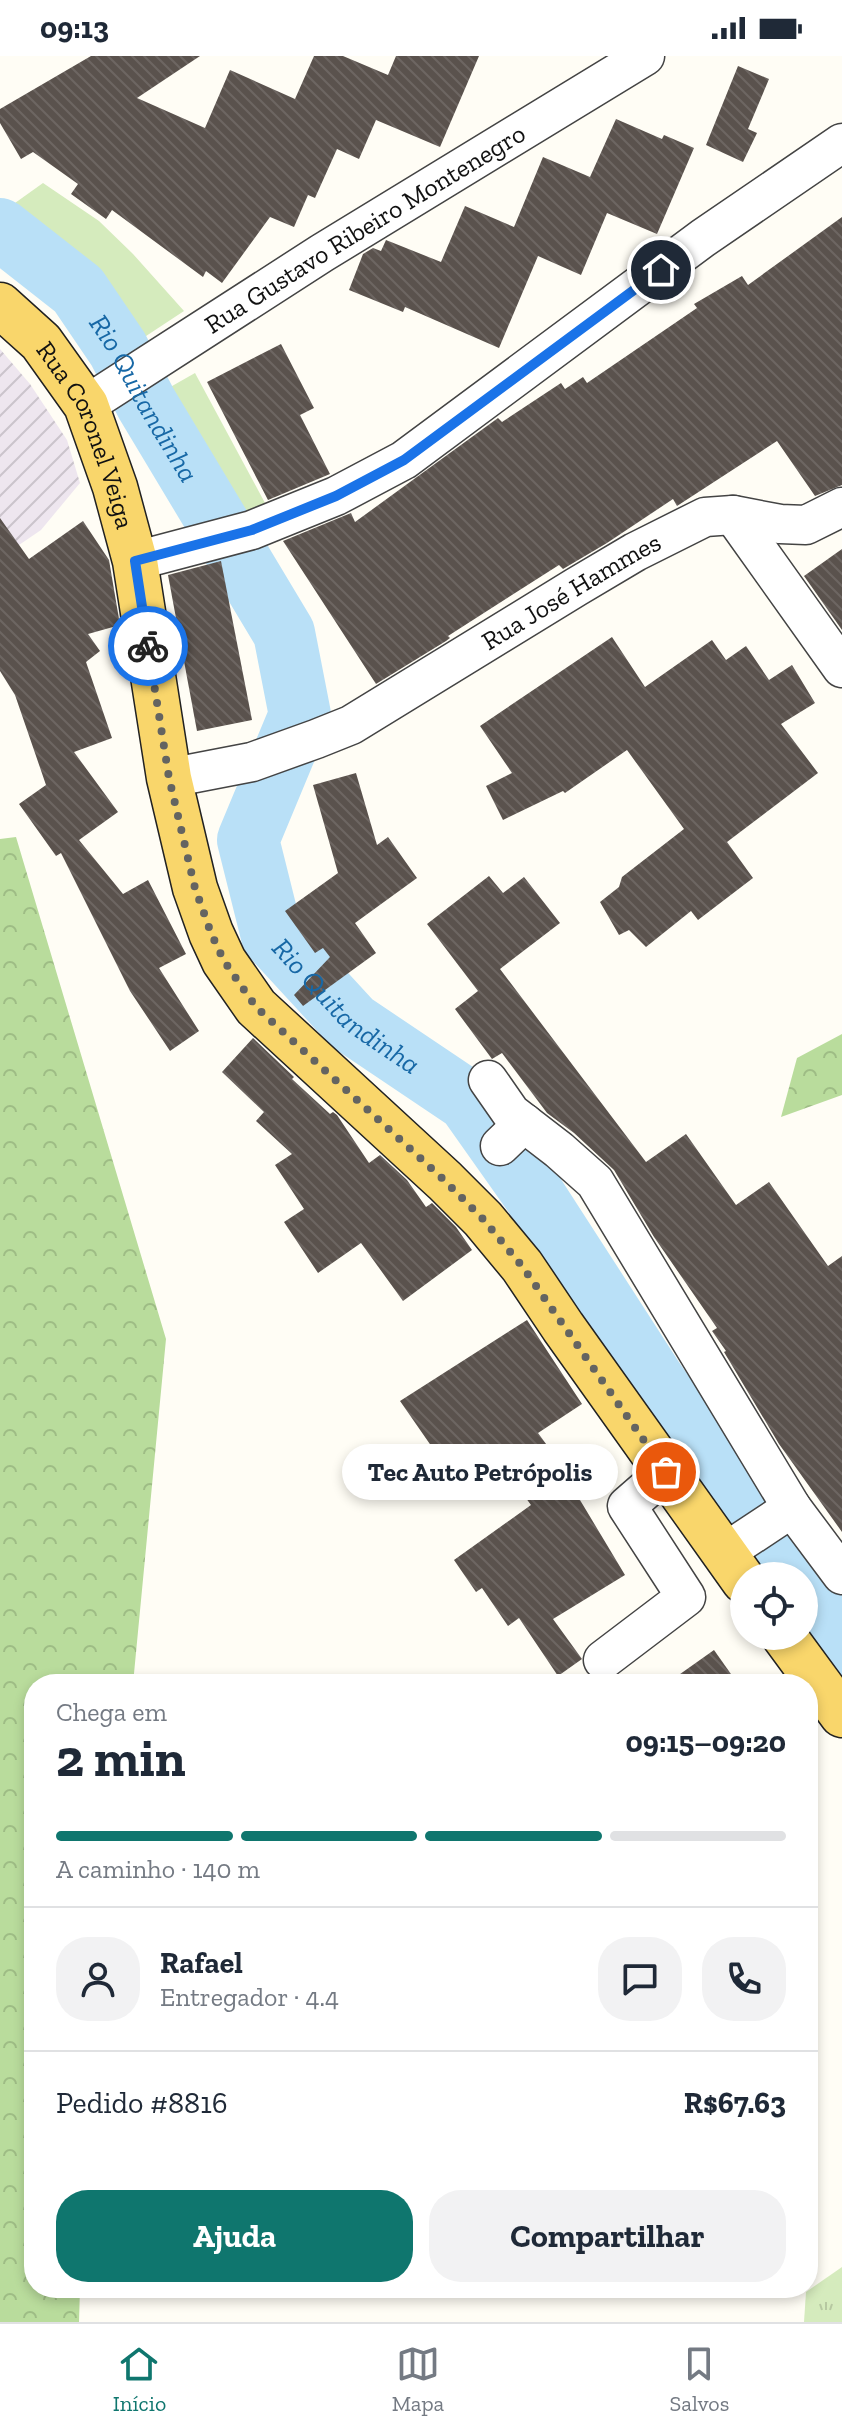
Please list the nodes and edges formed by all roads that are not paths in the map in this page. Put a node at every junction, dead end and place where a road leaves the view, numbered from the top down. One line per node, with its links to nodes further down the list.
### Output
1 (645, 56): 4 (street, Rua Gustavo Ribeiro Montenegro)
2 (842, 143): 7 (street)
3 (0, 305): 4 (main road, Rua Coronel Veiga)
4 (86, 405): 7 (main road, Rua Coronel Veiga)
5 (842, 507): 6 (street, Rua José Hammes)
6 (733, 515): 8 (street); 9 (street, Rua José Hammes)
7 (135, 561): 9 (main road, Rua Coronel Veiga)
8 (842, 668)
9 (169, 778): 11 (main road, Rua Coronel Veiga)
10 (488, 1080): 12 (street)
11 (666, 1472): 13 (main road, Rua Coronel Veiga); 17 (street)
12 (792, 1508): 14 (street); 15 (street)
13 (730, 1562)
14 (739, 1562)
15 (842, 1575)
16 (794, 1650): 18 (main road)
17 (603, 1660)
18 (812, 1674)
19 (818, 1682): 20 (main road)
20 (842, 1715)

